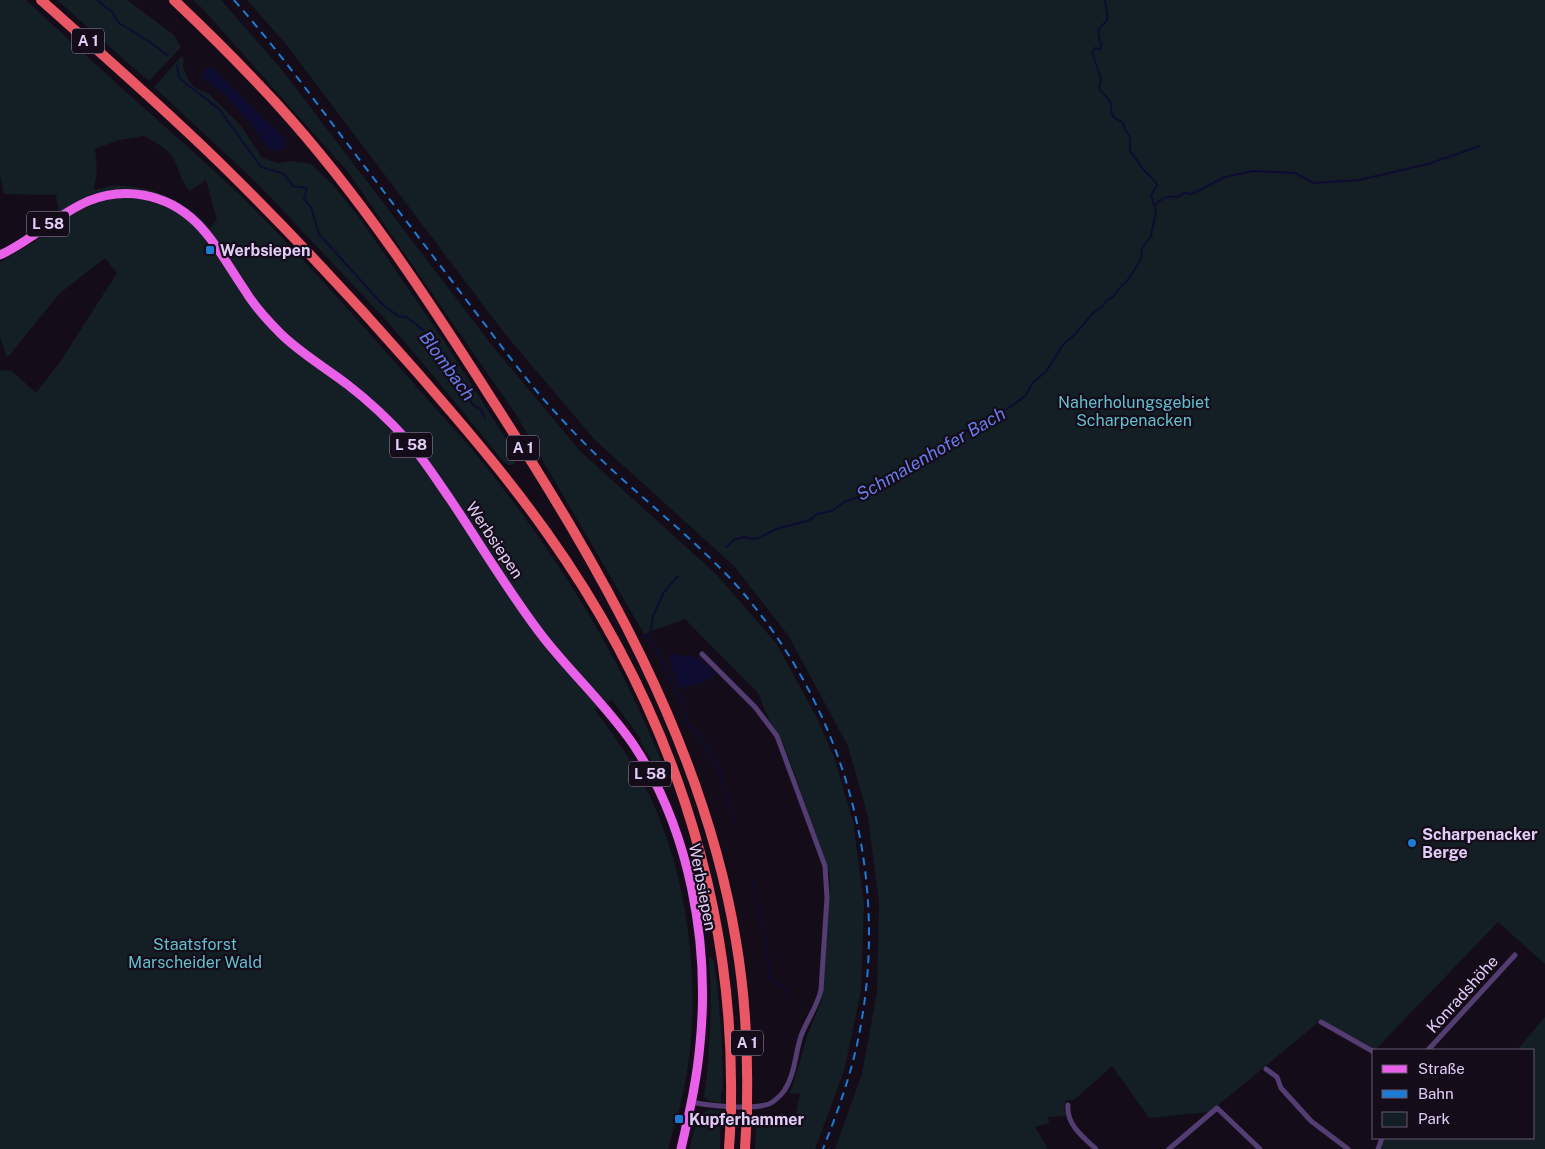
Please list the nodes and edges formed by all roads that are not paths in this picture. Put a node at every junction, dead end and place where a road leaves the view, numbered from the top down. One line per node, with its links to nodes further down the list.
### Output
1 (41, 0): 13 (highway, A 1, bridge)
2 (174, 0): 14 (highway, A 1, bridge)
3 (0, 255): 10 (main road, Werbsiepen / L 58)
4 (702, 654): 10 (street)
5 (1514, 955): 7 (street, Konradshöhe)
6 (1321, 1022): 8 (street)
7 (1429, 1049)
8 (1372, 1051)
9 (1266, 1069): 18 (street)
10 (692, 1102): 12 (main road, L 58)
11 (1068, 1105): 15 (street)
12 (681, 1149)
13 (729, 1149)
14 (746, 1149)
15 (1096, 1149)
16 (1169, 1149): 17 (street)
17 (1260, 1149)
18 (1348, 1149)

